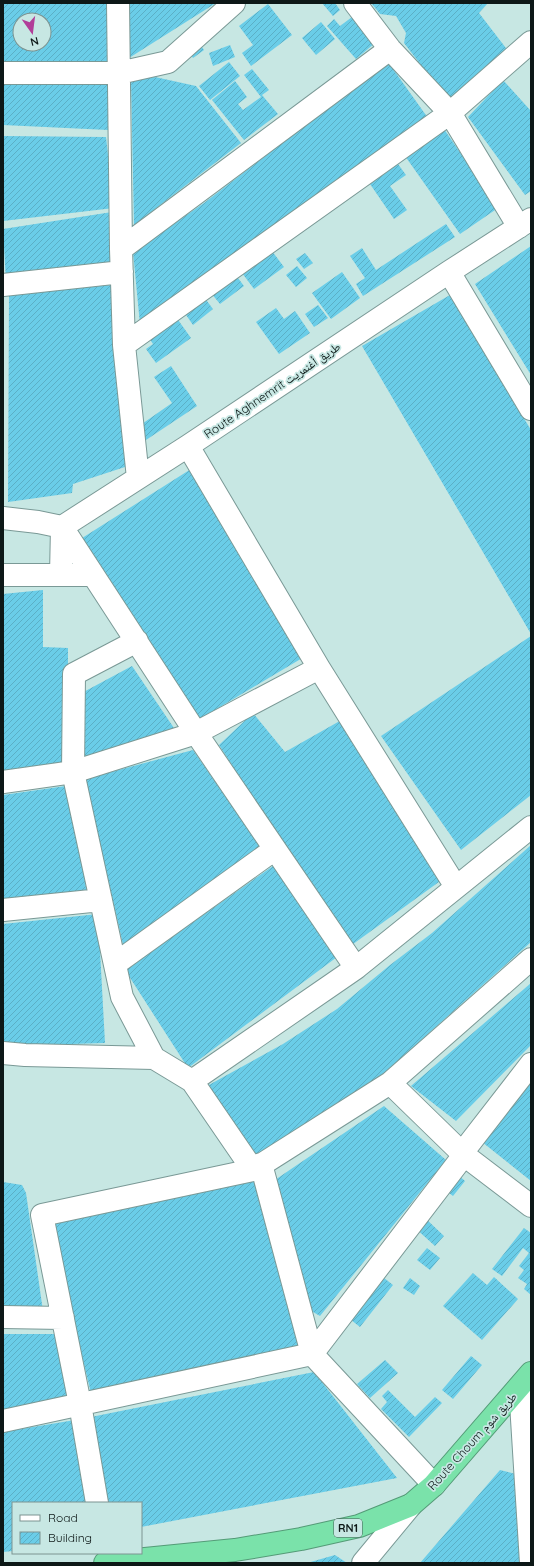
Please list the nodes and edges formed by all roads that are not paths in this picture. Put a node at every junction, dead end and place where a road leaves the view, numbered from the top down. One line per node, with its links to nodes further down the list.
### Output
1 (118, 3): 7 (street)
2 (234, 3): 7 (street)
3 (355, 3): 5 (street)
4 (531, 42): 8 (street)
5 (390, 49): 8 (street); 10 (street)
6 (3, 73): 7 (street)
7 (119, 73): 10 (street)
8 (450, 113): 9 (street); 14 (street)
9 (525, 223): 12 (street, Route Aghnemrit طريق أغنمريت)
10 (121, 249): 11 (street)
11 (122, 272): 13 (street); 14 (street)
12 (449, 272): 15 (street); 16 (street, Route Aghnemrit طريق أغنمريت)
13 (3, 285)
14 (124, 345): 17 (street)
15 (531, 408)
16 (188, 446): 17 (street, Route Aghnemrit طريق أغنمريت); 24 (street)
17 (138, 478): 19 (street, Route Aghnemrit طريق أغنمريت)
18 (3, 518): 19 (street)
19 (62, 527): 21 (street); 22 (street)
20 (3, 575): 21 (street)
21 (61, 575): 22 (street)
22 (93, 575): 23 (street)
23 (137, 641): 25 (street); 26 (street)
24 (319, 668): 25 (street); 30 (street)
25 (196, 733): 26 (street); 29 (street)
26 (73, 772): 27 (street); 31 (street)
27 (3, 782)
28 (531, 827): 30 (street)
29 (275, 849): 34 (street); 35 (street)
30 (456, 887): 35 (street)
31 (101, 900): 32 (street); 34 (street)
32 (3, 910)
33 (531, 959): 40 (street)
34 (115, 964): 37 (street)
35 (356, 968): 39 (street)
36 (3, 1053): 37 (street)
37 (154, 1058): 39 (street)
38 (531, 1064): 41 (street)
39 (192, 1081): 42 (street)
40 (390, 1083): 41 (street); 42 (street)
41 (463, 1154): 43 (street); 46 (street)
42 (257, 1167): 45 (street); 46 (street)
43 (531, 1206)
44 (3, 1317): 45 (street)
45 (63, 1318): 48 (street)
46 (312, 1354): 48 (street); 50 (street)
47 (526, 1391): 50 (highway, Route Choum طريق شوم / RN1); 57 (street)
48 (80, 1404): 49 (street); 51 (street)
49 (3, 1421)
50 (434, 1485): 52 (highway, Route Choum طريق شوم / RN1)
51 (97, 1502)
52 (411, 1504): 53 (highway, Route Choum طريق شوم / RN1); 56 (street)
53 (166, 1560): 55 (highway, Route Choum طريق شوم / RN1)
54 (105, 1563): 55 (highway, Route Choum طريق شوم / RN1)
55 (108, 1563)
56 (363, 1563)
57 (531, 1563)

